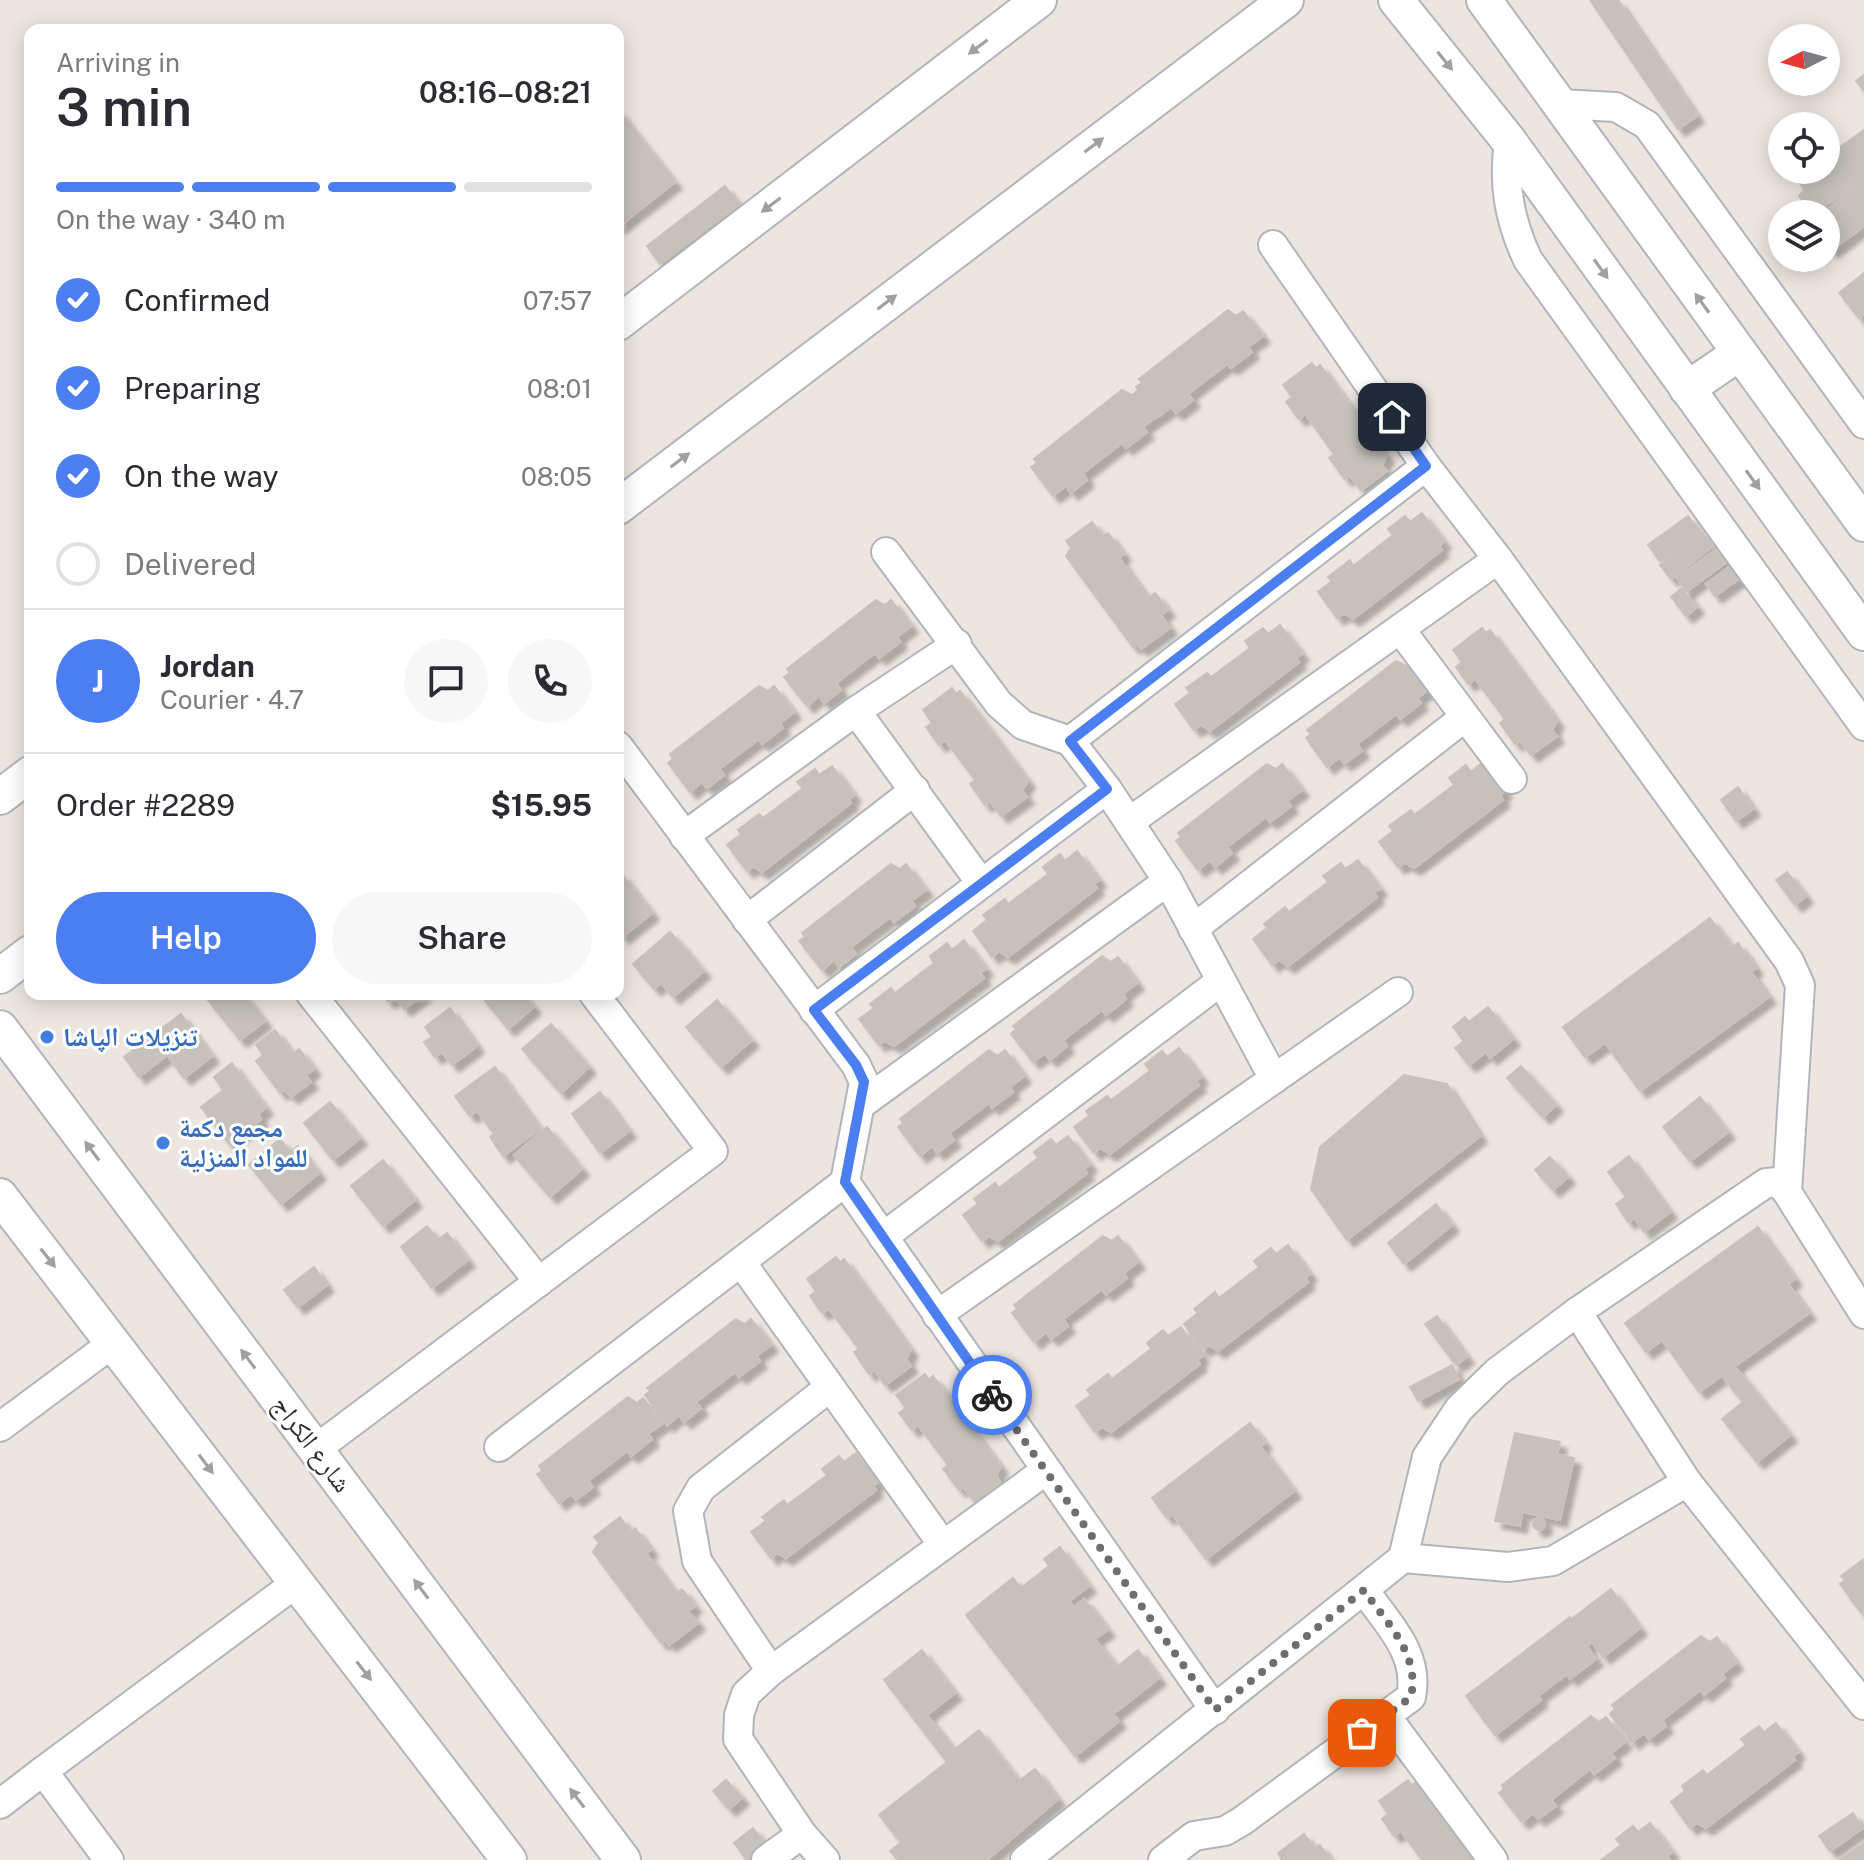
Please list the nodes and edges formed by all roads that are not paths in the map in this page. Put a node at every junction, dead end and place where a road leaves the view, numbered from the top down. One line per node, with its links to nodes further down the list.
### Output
1 (1039, 0): 8 (street, one-way to 8)
2 (1286, 0): 13 (street, one-way to 2)
3 (1396, 0): 6 (street, one-way to 6)
4 (1484, 0): 5 (street)
5 (1559, 104): 9 (street, one-way to 5); 11 (street)
6 (1509, 141): 10 (street, one-way to 10); 22 (street)
7 (1273, 245): 12 (street)
8 (624, 318)
9 (1738, 354): 10 (street); 14 (street)
10 (1687, 389): 18 (street, one-way to 18)
11 (1864, 424)
12 (1426, 466): 16 (street); 23 (street)
13 (624, 502)
14 (1864, 524)
15 (886, 552): 19 (street)
16 (1498, 559): 17 (street); 47 (street)
17 (1400, 629): 21 (street); 30 (street)
18 (1864, 633)
19 (957, 644): 20 (street); 23 (street)
20 (856, 711): 28 (street); 31 (street)
21 (1465, 717): 26 (street); 35 (street)
22 (1864, 726)
23 (1070, 741): 27 (street)
24 (624, 754): 31 (street)
25 (24, 779): 29 (street)
26 (1512, 779)
27 (1107, 789): 30 (street); 33 (street)
28 (915, 790): 33 (street); 34 (street)
29 (0, 797)
30 (1129, 822): 32 (street)
31 (684, 836): 34 (street)
32 (1168, 881): 35 (street); 45 (street)
33 (981, 883): 42 (street)
34 (747, 920): 42 (street)
35 (1193, 929): 38 (street)
36 (24, 958): 37 (street)
37 (0, 976)
38 (1221, 981): 44 (street); 49 (street)
39 (1398, 992): 44 (street)
40 (316, 1000): 51 (street)
41 (599, 1000): 51 (street)
42 (814, 1010): 45 (street)
43 (0, 1028): 59 (street, شارع الكراج, one-way to 43)
44 (1274, 1079): 54 (street)
45 (860, 1105): 46 (street)
46 (845, 1182): 49 (street); 50 (street)
47 (1787, 1192): 52 (street); 53 (street)
48 (0, 1196): 55 (street, one-way to 55)
49 (883, 1237): 54 (street)
50 (741, 1262): 56 (street); 58 (street)
51 (539, 1282): 59 (street)
52 (1577, 1312): 61 (street); 63 (street)
53 (1864, 1314)
54 (937, 1315): 60 (street)
55 (113, 1343): 57 (street); 64 (street, one-way to 64)
56 (830, 1387): 62 (street); 66 (street)
57 (0, 1427)
58 (499, 1447)
59 (316, 1449): 75 (street, شارع الكراج, one-way to 59)
60 (1045, 1471): 62 (street); 68 (street)
61 (1687, 1482): 63 (street); 67 (street)
62 (943, 1545): 66 (street)
63 (1403, 1558): 65 (street)
64 (296, 1583): 70 (street); 74 (street, one-way to 74)
65 (1364, 1590): 68 (street); 69 (street)
66 (771, 1671): 72 (street)
67 (1864, 1705)
68 (1215, 1710): 78 (street)
69 (1386, 1716): 79 (street); 80 (street)
70 (43, 1771): 71 (street); 73 (street)
71 (0, 1804)
72 (802, 1834): 76 (street); 77 (street)
73 (109, 1860)
74 (509, 1860)
75 (623, 1860)
76 (766, 1860)
77 (825, 1860)
78 (1025, 1860)
79 (1163, 1860)
80 (1493, 1860)

